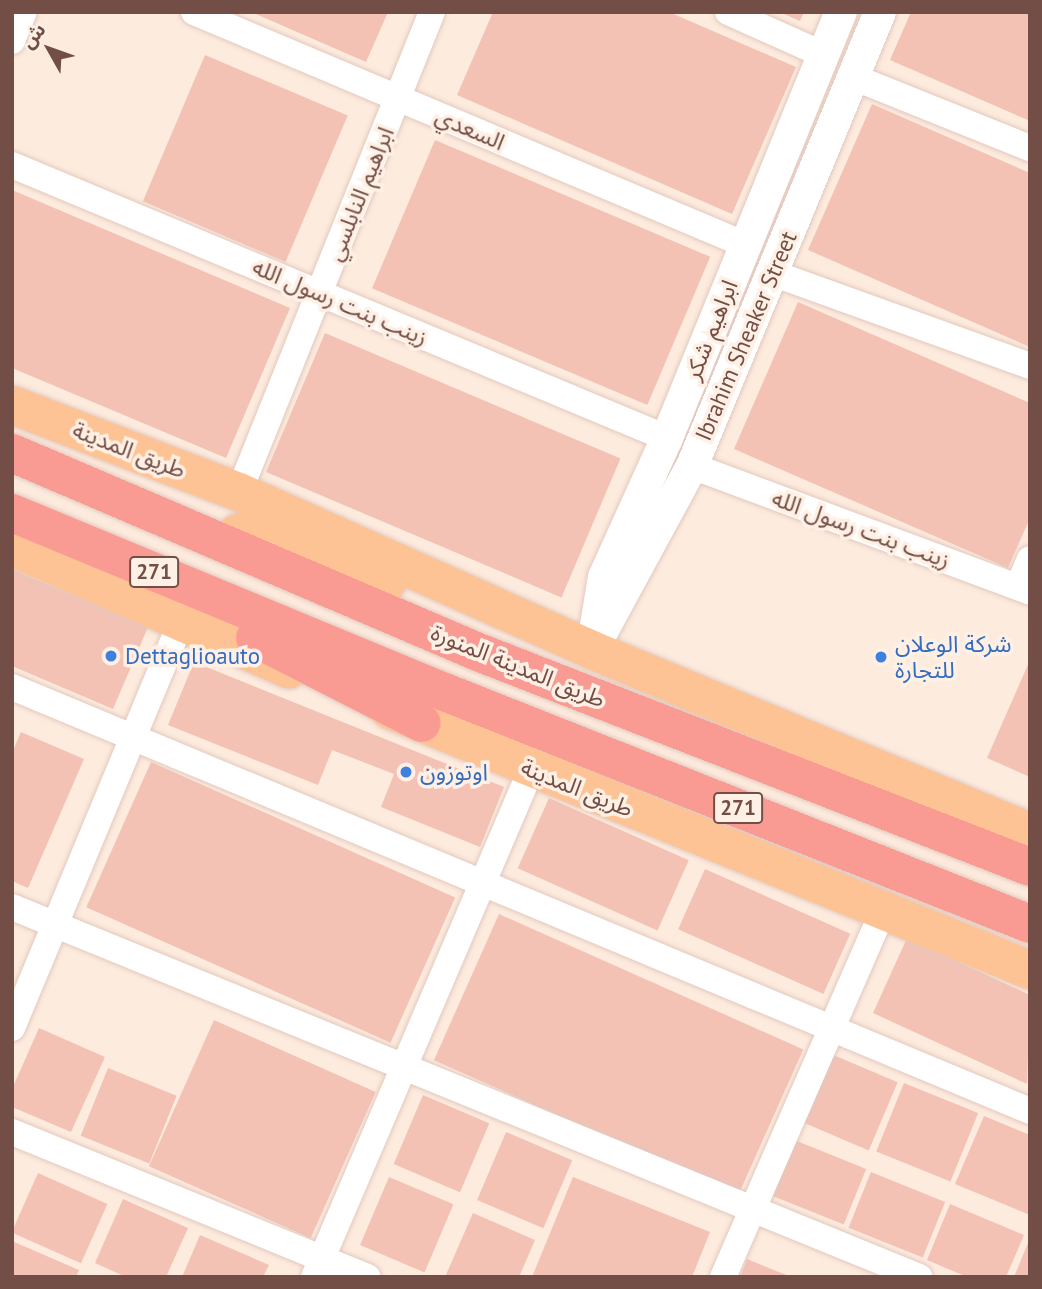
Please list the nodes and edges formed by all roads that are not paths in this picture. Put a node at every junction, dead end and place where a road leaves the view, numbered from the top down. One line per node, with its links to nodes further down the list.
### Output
1 (24, 12): 7 (street)
2 (194, 12): 10 (street, السعدي)
3 (432, 12): 10 (street, ابراهيم النابلسي)
4 (727, 12): 8 (street)
5 (841, 12): 8 (street, ابراهيم شكر)
6 (880, 12): 9 (street, Ibrahim Sheaker Street)
7 (12, 41)
8 (824, 55): 12 (street, ابراهيم شكر)
9 (853, 77): 11 (street); 14 (street, Ibrahim Sheaker Street)
10 (398, 98): 15 (street, السعدي); 17 (street, ابراهيم النابلسي)
11 (1030, 148)
12 (781, 159): 14 (street); 15 (street, ابراهيم شكر)
13 (12, 165): 17 (street, زينب بنت رسول الله)
14 (815, 170): 16 (street, Ibrahim Sheaker Street)
15 (746, 245): 20 (street, ابراهيم شكر)
16 (772, 272): 18 (street); 22 (street, Ibrahim Sheaker Street)
17 (320, 294): 20 (street, زينب بنت رسول الله); 24 (street, ابراهيم النابلسي)
18 (1030, 366)
19 (12, 405): 24 (main road, طريق المدينة)
20 (667, 438): 30 (street, ابراهيم شكر)
21 (12, 453): 23 (highway, طريق المدينة المنورة / 271)
22 (692, 467): 28 (street, زينب بنت رسول الله); 30 (street, Ibrahim Sheaker Street)
23 (80, 481): 30 (main road, طريق المدينة); 36 (highway, طريق المدينة المنورة / 271)
24 (239, 492): 30 (main road, طريق المدينة)
25 (12, 515): 32 (highway); 41 (highway, 271)
26 (12, 547): 29 (main road, طريق المدينة)
27 (1030, 559): 28 (street)
28 (1024, 589)
29 (180, 625): 32 (main road, طريق المدينة); 33 (street)
30 (592, 650): 35 (main road, طريق المدينة)
31 (12, 687): 33 (street)
32 (422, 723): 34 (main road, طريق المدينة)
33 (131, 736): 37 (street); 40 (street)
34 (531, 770): 37 (street); 39 (main road, طريق المدينة)
35 (1030, 832)
36 (1030, 867)
37 (481, 883): 43 (street); 45 (street)
38 (12, 907): 40 (street)
39 (884, 909): 42 (main road, طريق المدينة); 43 (street)
40 (54, 924): 44 (street); 45 (street)
41 (1030, 924)
42 (1030, 970)
43 (829, 1027): 46 (street); 48 (street)
44 (12, 1028)
45 (404, 1066): 48 (street); 49 (street)
46 (1030, 1111)
47 (12, 1132): 49 (street)
48 (752, 1209): 51 (street); 52 (street)
49 (319, 1267): 50 (street)
50 (368, 1277)
51 (723, 1277)
52 (919, 1277)

